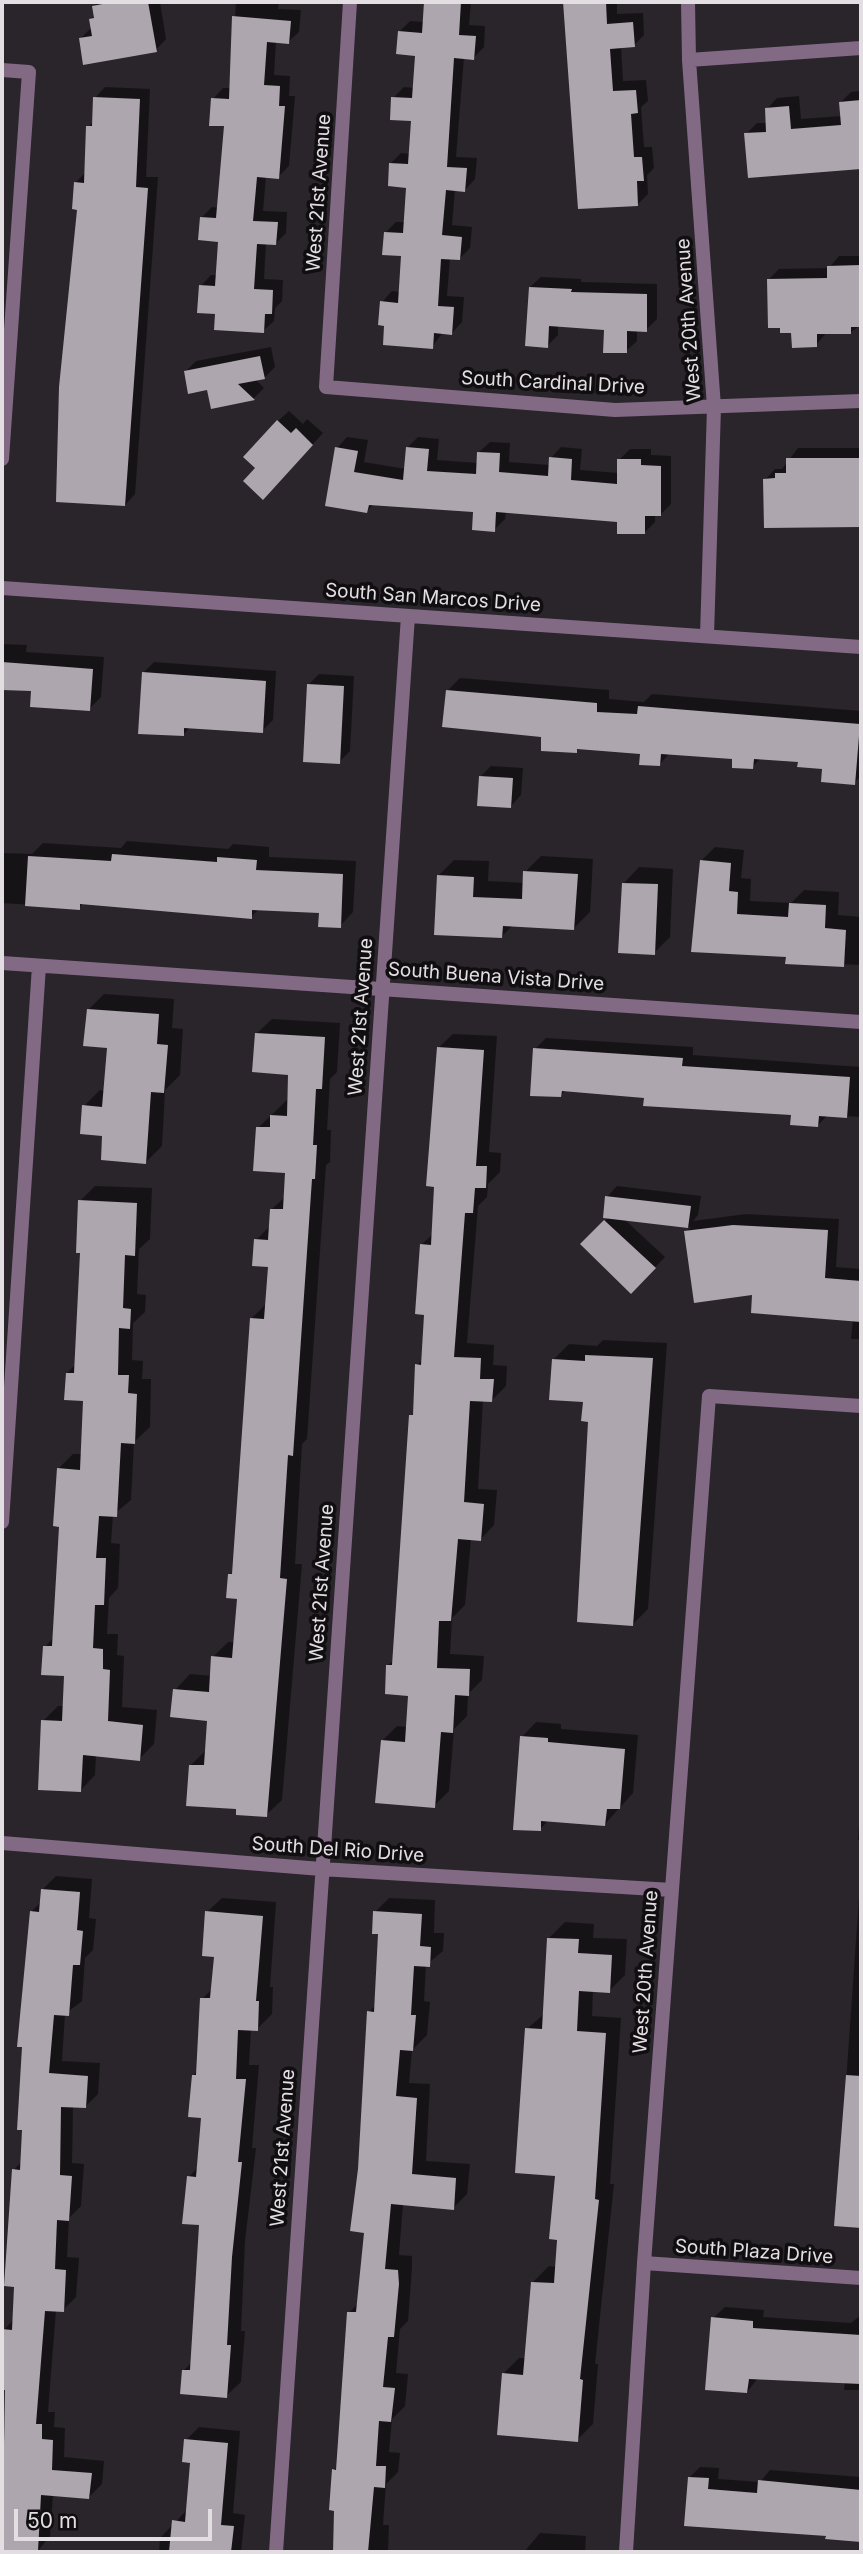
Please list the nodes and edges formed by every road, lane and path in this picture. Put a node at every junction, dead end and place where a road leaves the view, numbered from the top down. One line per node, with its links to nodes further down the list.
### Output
1 (350, 2): 7 (street, West 21st Avenue)
2 (688, 2): 4 (street, West 20th Avenue)
3 (861, 48): 4 (street)
4 (689, 60): 9 (street, West 20th Avenue)
5 (2, 70): 6 (street)
6 (5, 368): 10 (street)
7 (326, 387): 9 (street, South Cardinal Drive)
8 (861, 401): 9 (street, South Cardinal Drive)
9 (714, 407): 13 (street, West 20th Avenue)
10 (2, 459)
11 (2, 588): 12 (street, South San Marcos Drive)
12 (408, 616): 13 (street, South San Marcos Drive); 17 (street, West 21st Avenue)
13 (708, 636): 14 (street, South San Marcos Drive)
14 (861, 647)
15 (2, 962): 16 (street, South Buena Vista Drive)
16 (39, 965): 17 (street, South Buena Vista Drive); 20 (street)
17 (382, 989): 18 (street, South Buena Vista Drive); 22 (street, West 21st Avenue)
18 (861, 1022)
19 (861, 1406): 23 (street, West 20th Avenue)
20 (2, 1522)
21 (2, 1843): 22 (street, South Del Rio Drive)
22 (321, 1869): 23 (street, South Del Rio Drive); 26 (street, West 21st Avenue)
23 (671, 1890): 24 (street, West 20th Avenue)
24 (644, 2263): 25 (street, South Plaza Drive); 27 (street, West 20th Avenue)
25 (861, 2278)
26 (276, 2552)
27 (626, 2552)

